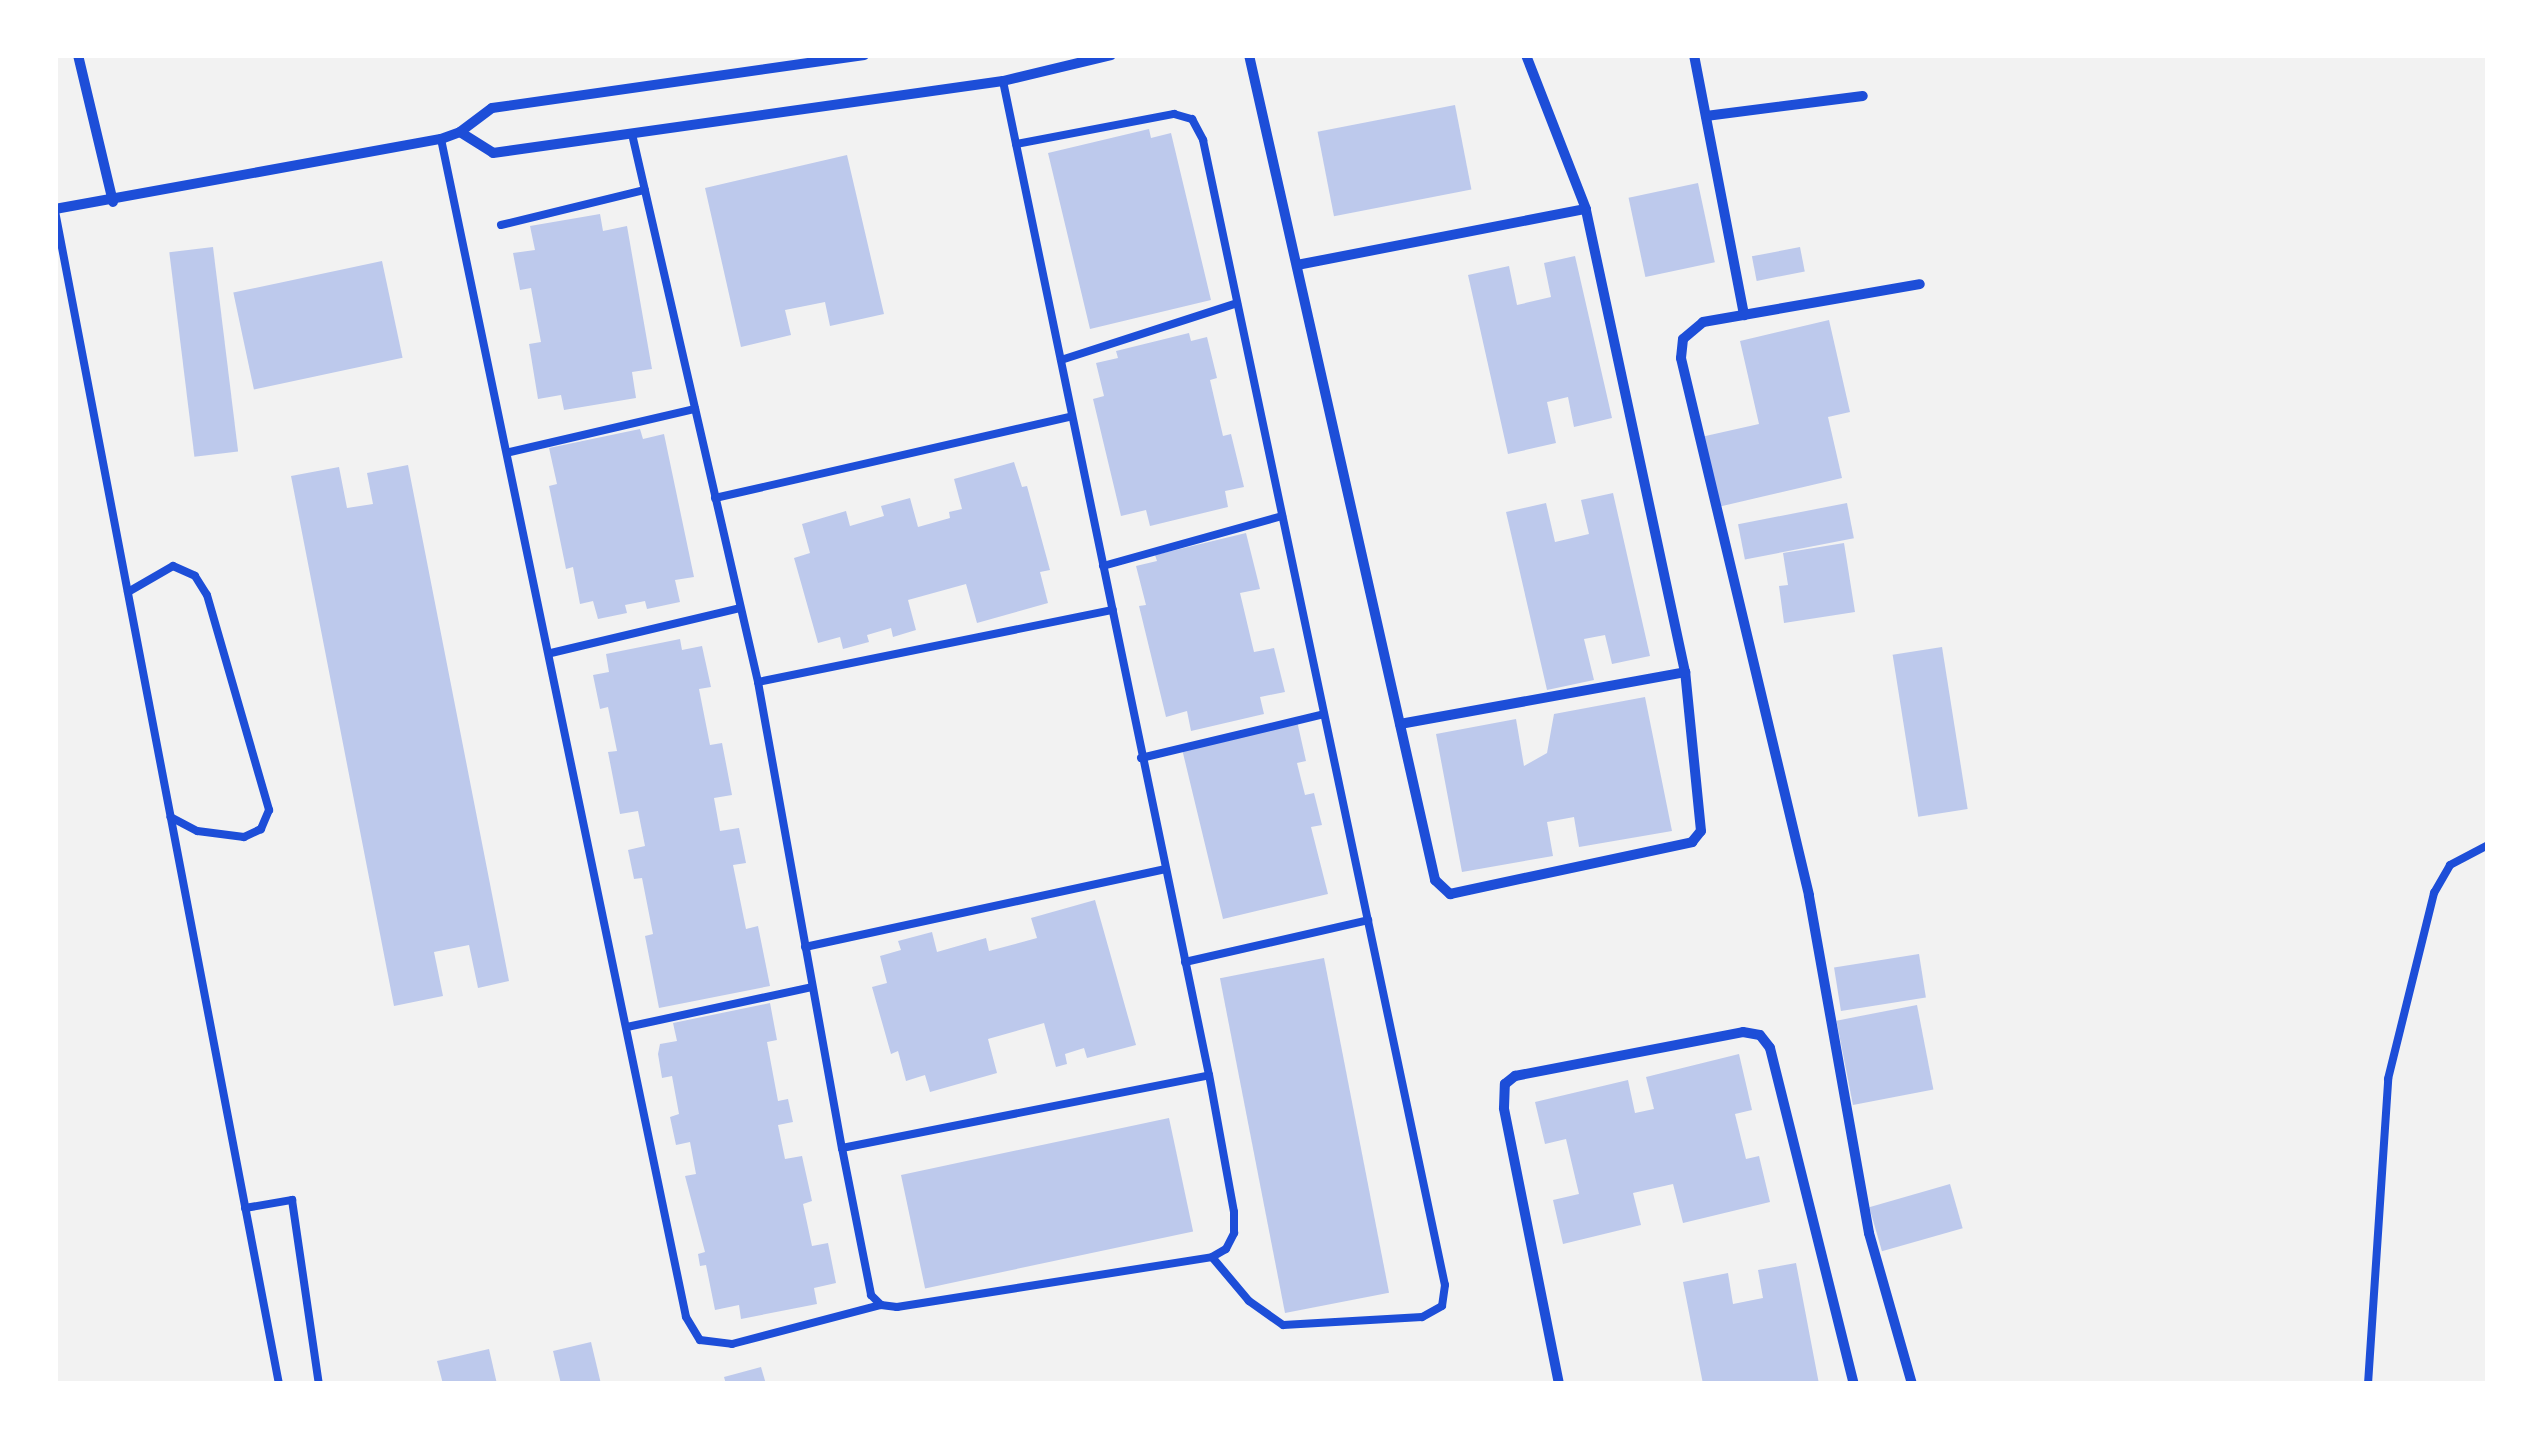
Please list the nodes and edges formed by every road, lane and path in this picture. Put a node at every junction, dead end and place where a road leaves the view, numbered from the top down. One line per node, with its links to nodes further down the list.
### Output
1 (78, 55): 15 (street)
2 (864, 55): 10 (street)
3 (1111, 55): 7 (street)
4 (1249, 55): 19 (street)
5 (1526, 55): 16 (street)
6 (1694, 55): 9 (street)
7 (1003, 81): 11 (street); 13 (lane)
8 (1863, 96): 9 (street)
9 (1706, 116): 22 (street)
10 (460, 132): 11 (street); 12 (street)
11 (632, 134): 14 (lane)
12 (441, 138): 15 (street); 26 (lane)
13 (1016, 144): 21 (lane); 23 (lane)
14 (645, 190): 18 (lane); 24 (lane)
15 (113, 202): 17 (street)
16 (1586, 209): 19 (street); 34 (street)
17 (55, 210): 30 (lane)
18 (502, 225)
19 (1297, 266): 37 (street)
20 (1920, 284): 22 (street)
21 (1237, 303): 23 (lane); 28 (lane)
22 (1744, 315): 56 (street)
23 (1061, 360): 25 (lane)
24 (695, 410): 26 (lane); 27 (lane)
25 (1072, 416): 27 (lane); 29 (lane)
26 (510, 452): 33 (lane)
27 (715, 498): 31 (lane)
28 (1282, 516): 29 (lane); 36 (lane)
29 (1103, 566): 32 (lane)
30 (128, 592): 39 (lane); 39 (lane)
31 (740, 608): 33 (lane); 35 (lane)
32 (1113, 610): 35 (lane); 38 (lane)
33 (550, 654): 46 (lane)
34 (1685, 672): 37 (street); 37 (street)
35 (758, 682): 43 (lane)
36 (1324, 714): 38 (lane); 42 (lane)
37 (1400, 724)
38 (1141, 758): 41 (lane)
39 (171, 817): 49 (lane)
40 (2488, 845): 57 (lane)
41 (1166, 868): 43 (lane); 44 (lane)
42 (1368, 920): 44 (lane); 50 (lane)
43 (805, 947): 45 (lane)
44 (1186, 962): 47 (lane)
45 (812, 987): 46 (lane); 48 (lane)
46 (627, 1027): 51 (lane)
47 (1209, 1075): 48 (lane); 50 (lane)
48 (842, 1148): 51 (lane)
49 (246, 1208): 52 (lane); 53 (lane)
50 (1212, 1257): 51 (lane)
51 (880, 1305)
52 (279, 1384)
53 (319, 1384)
54 (1558, 1384): 55 (street)
55 (1854, 1384)
56 (1912, 1384)
57 (2368, 1384)

